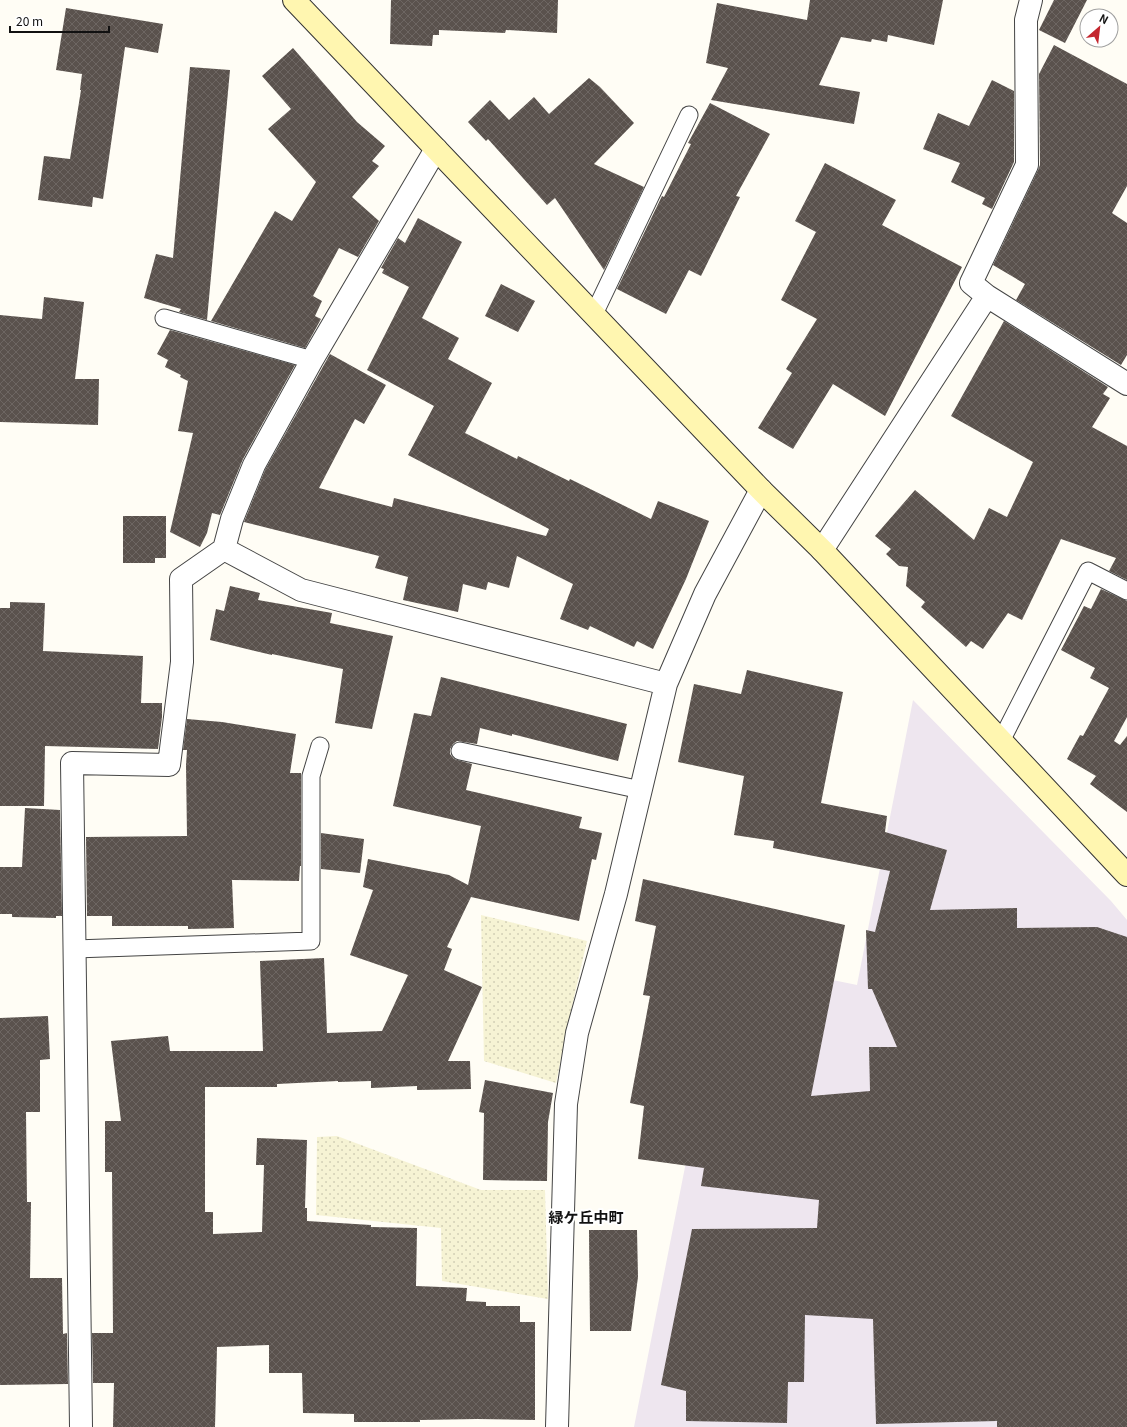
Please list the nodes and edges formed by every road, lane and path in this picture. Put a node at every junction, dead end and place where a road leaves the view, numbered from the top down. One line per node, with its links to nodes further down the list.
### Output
1 (294, 0): 4 (street)
2 (1031, 0): 5 (street)
3 (689, 115): 6 (lane)
4 (436, 149): 6 (street); 8 (street)
5 (987, 296): 9 (street); 12 (street)
6 (594, 314): 10 (street)
7 (164, 318): 8 (lane)
8 (312, 360): 11 (street)
9 (1127, 384)
10 (761, 490): 12 (street); 14 (street)
11 (224, 548): 14 (street); 20 (street)
12 (822, 550): 15 (street)
13 (1127, 591): 15 (lane)
14 (666, 684): 18 (street)
15 (1001, 741): 19 (street)
16 (320, 746): 20 (lane)
17 (460, 751): 18 (lane)
18 (641, 790): 22 (street)
19 (1127, 875)
20 (75, 949): 21 (street)
21 (81, 1427)
22 (557, 1427)

